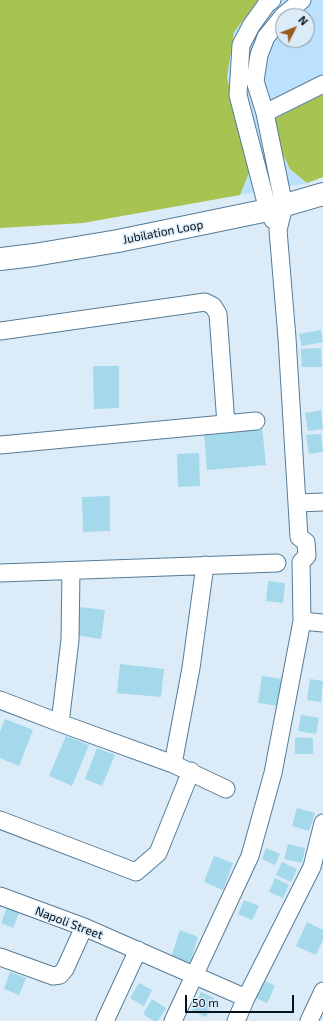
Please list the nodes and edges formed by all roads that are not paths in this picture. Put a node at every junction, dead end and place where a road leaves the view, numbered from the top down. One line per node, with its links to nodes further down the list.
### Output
1 (272, 0): 8 (street)
2 (302, 0): 3 (street)
3 (292, 8)
4 (275, 26): 6 (street)
5 (323, 84): 6 (street)
6 (265, 113): 8 (street)
7 (323, 194): 8 (main road, Jubilation Loop)
8 (276, 208): 9 (main road, Jubilation Loop); 15 (street)
9 (0, 259)
10 (0, 331): 12 (street)
11 (256, 421): 12 (street)
12 (226, 424): 13 (street)
13 (0, 445)
14 (323, 502): 15 (street)
15 (297, 503): 20 (street)
16 (277, 563): 17 (street)
17 (205, 565): 18 (street); 24 (street)
18 (71, 571): 19 (street); 23 (street)
19 (0, 573)
20 (302, 621): 21 (street); 34 (street)
21 (323, 623)
22 (0, 700): 23 (street)
23 (60, 723): 24 (street)
24 (173, 764): 25 (street)
25 (191, 771): 26 (street); 27 (street)
26 (226, 789)
27 (0, 820)
28 (323, 822): 29 (street)
29 (318, 871): 36 (street)
30 (0, 896): 31 (street, Napoli Street)
31 (84, 927): 32 (street, Napoli Street); 33 (street)
32 (138, 950): 34 (street, Napoli Street); 37 (street)
33 (0, 957)
34 (194, 976): 36 (street, Napoli Street); 38 (street)
35 (323, 991): 40 (street)
36 (246, 998): 39 (street)
37 (105, 1021)
38 (173, 1021)
39 (236, 1021)
40 (309, 1021)

